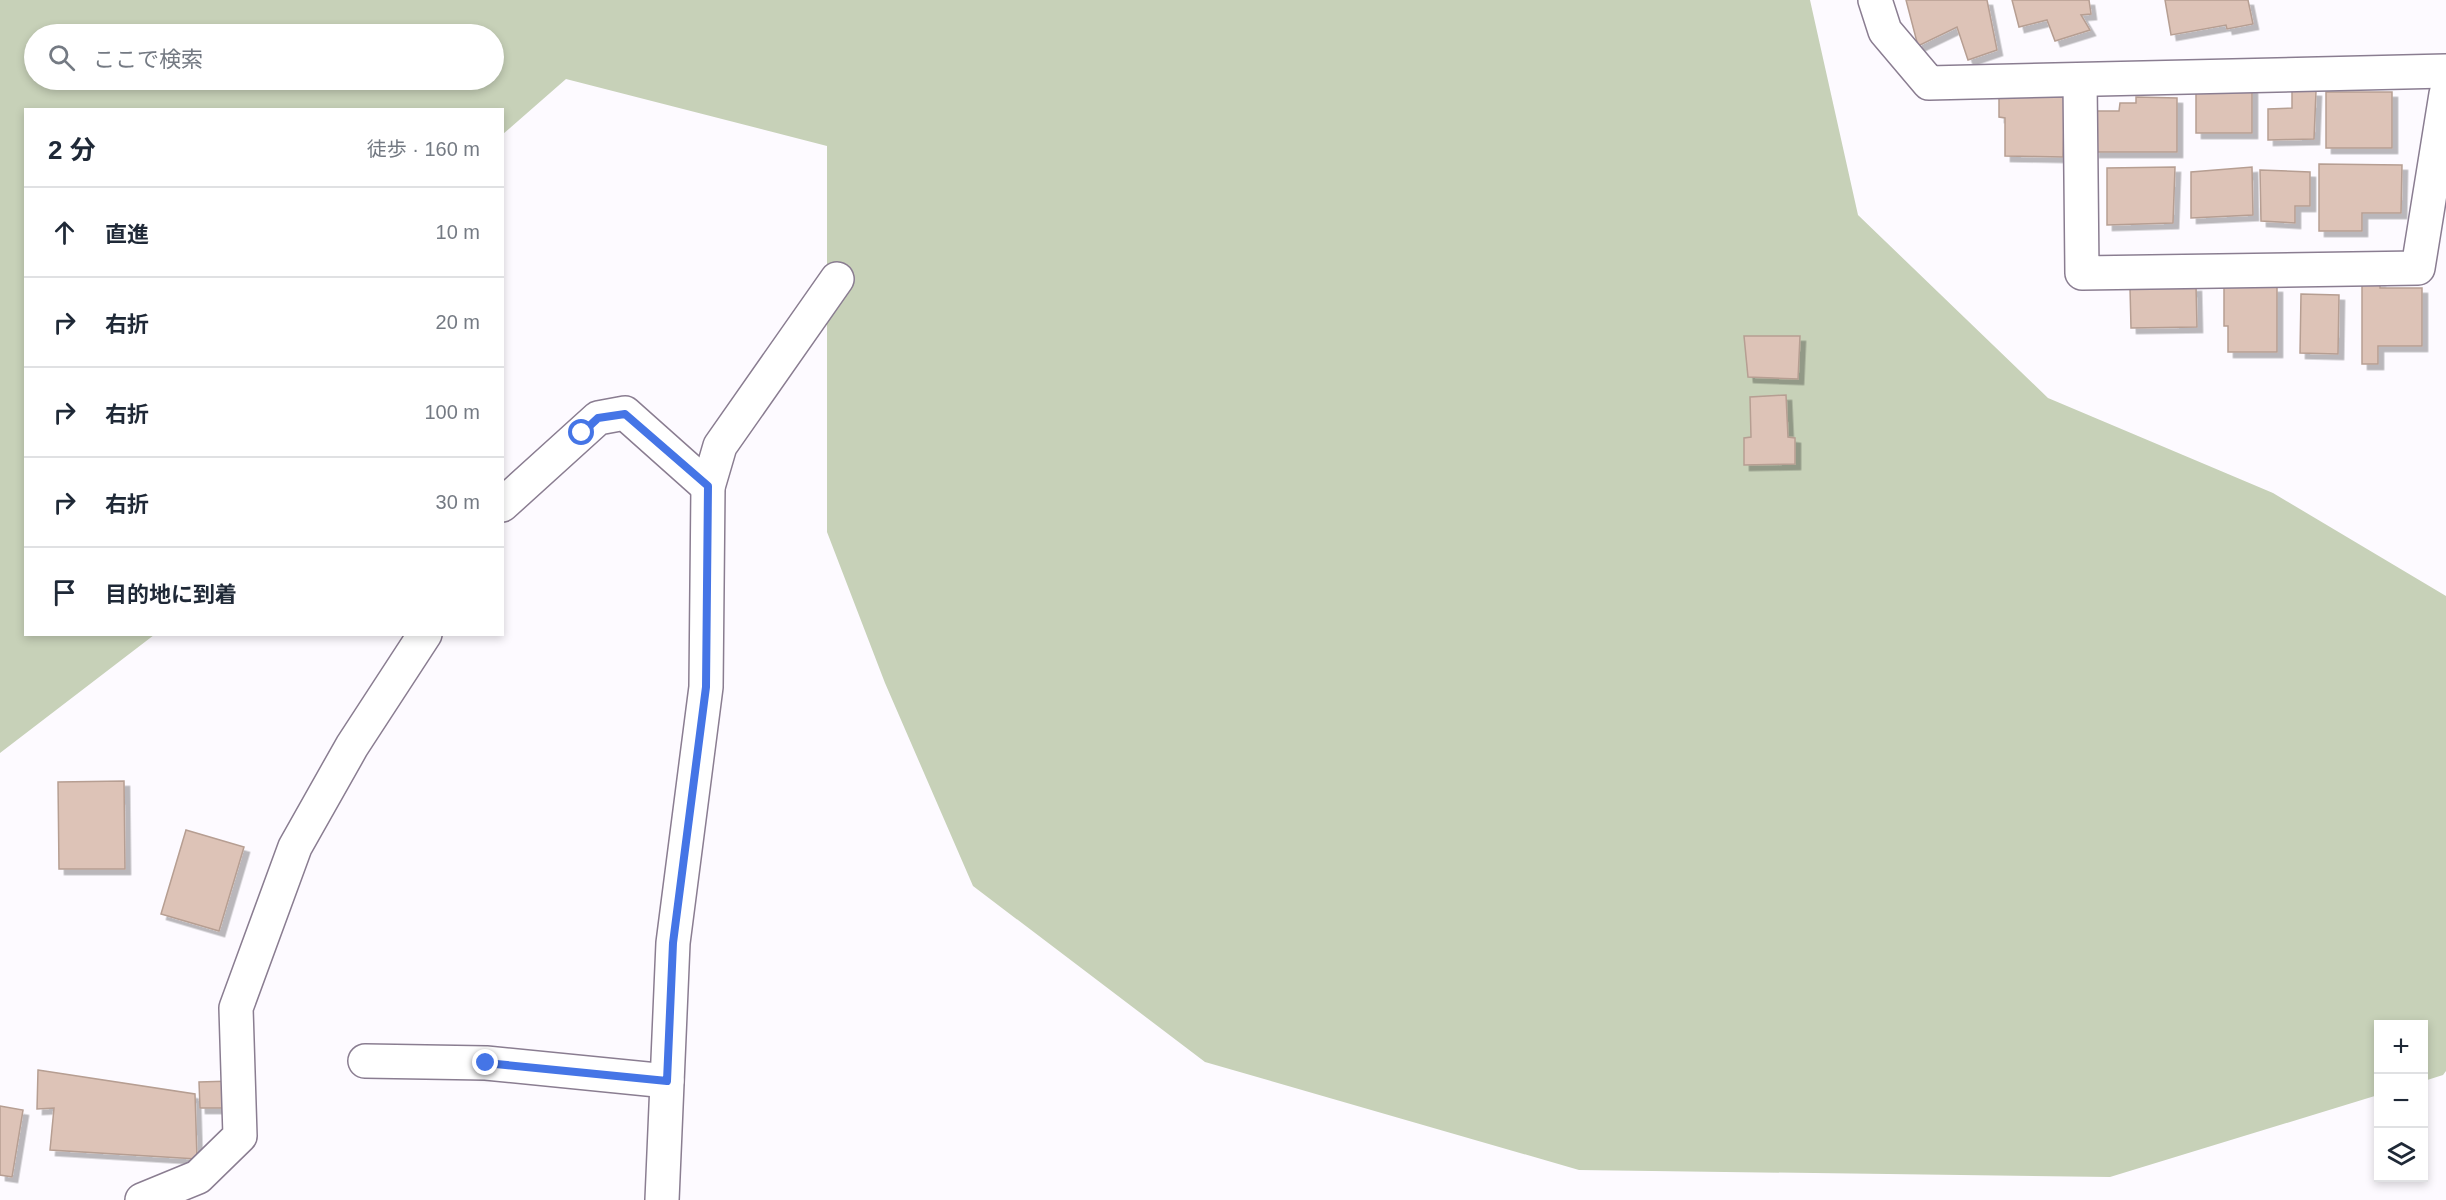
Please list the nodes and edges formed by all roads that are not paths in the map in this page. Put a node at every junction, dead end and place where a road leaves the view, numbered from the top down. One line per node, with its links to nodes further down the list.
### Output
1 (1875, 0): 3 (street)
2 (2446, 71): 3 (street)
3 (2080, 80): 4 (street)
4 (2446, 94)
5 (837, 279): 6 (street)
6 (708, 486): 7 (street); 10 (street)
7 (504, 503)
8 (424, 636): 11 (street)
9 (365, 1061): 10 (street)
10 (667, 1081): 12 (street)
11 (142, 1200)
12 (662, 1200)

